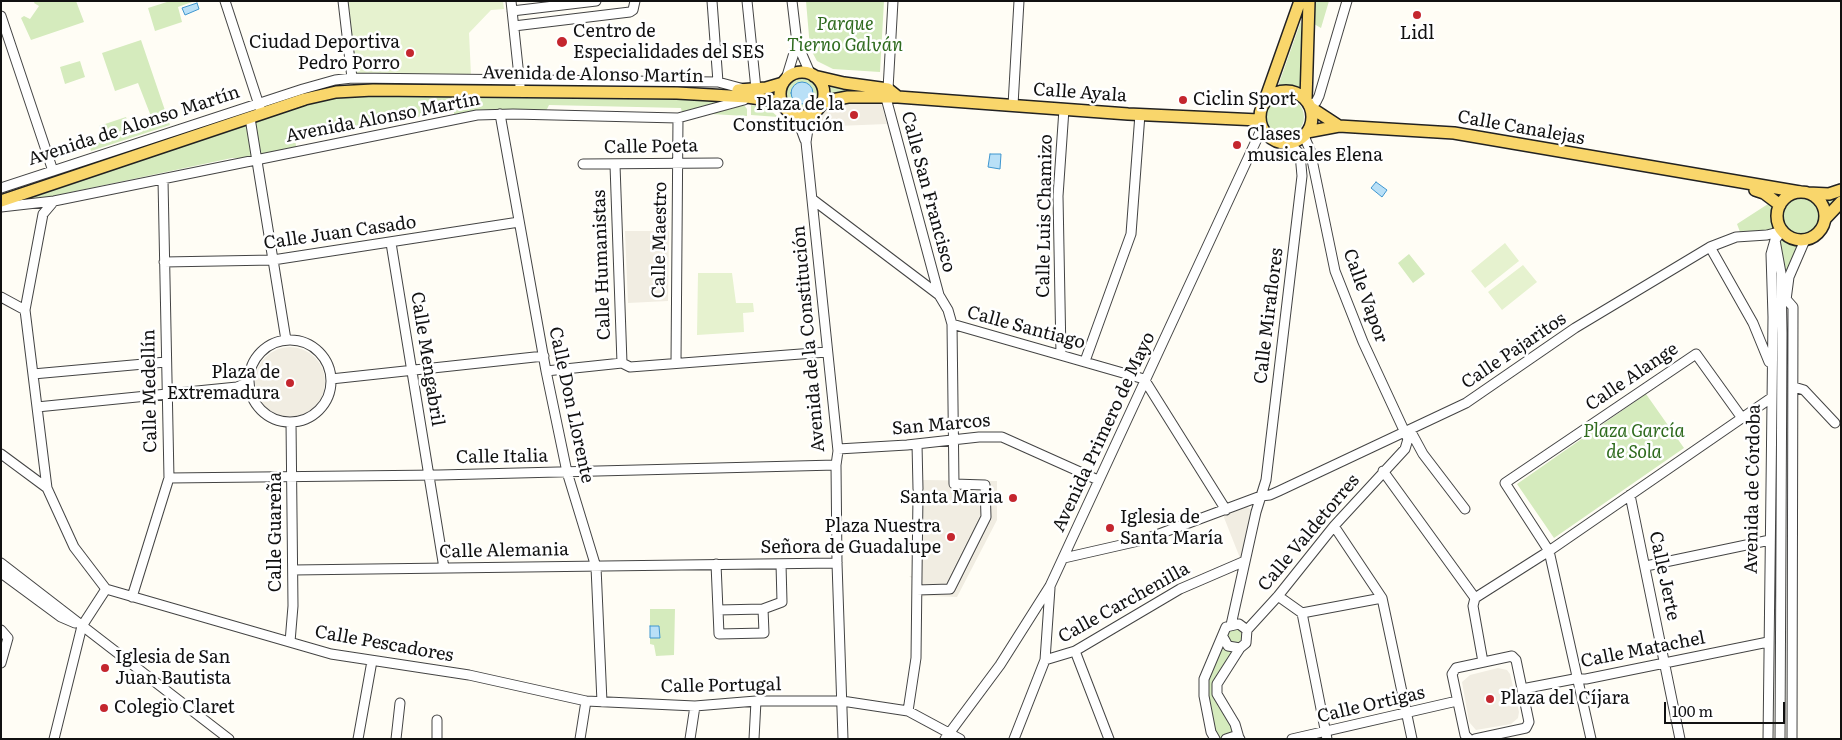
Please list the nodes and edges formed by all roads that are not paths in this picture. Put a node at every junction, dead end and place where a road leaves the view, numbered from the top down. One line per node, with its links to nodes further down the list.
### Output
1 (225, 1): 32 (street)
2 (343, 1): 19 (street)
3 (511, 1): 14 (street)
4 (596, 1): 14 (street)
5 (635, 1): 16 (street)
6 (712, 1): 21 (street)
7 (747, 1): 23 (street)
8 (792, 1): 17 (street)
9 (893, 1): 24 (street, Calle San Francisco)
10 (1019, 1): 29 (street)
11 (1300, 1): 26 (main road)
12 (1308, 1): 28 (main road)
13 (1347, 1): 25 (street)
14 (512, 11): 16 (street)
15 (1, 16): 50 (street)
16 (514, 26): 22 (street)
17 (796, 43): 18 (street); 20 (street)
18 (812, 74): 20 (main road); 24 (main road, Calle Ayala); 30 (main road)
19 (352, 78): 22 (street, Avenida de Alonso Martín); 32 (street, Avenida de Alonso Martín)
20 (785, 81): 23 (main road, Avenida de Alonso Martín); 27 (main road)
21 (718, 82): 22 (street, Avenida de Alonso Martín); 23 (street, Avenida de Alonso Martín)
22 (520, 86): 23 (main road, Avenida de Alonso Martín); 32 (main road, Avenida de Alonso Martín)
23 (750, 92): 27 (main road, Avenida de Alonso Martín)
24 (891, 95): 29 (main road, Calle Ayala); 30 (main road, Calle Ayala); 76 (street, Calle San Francisco)
25 (1319, 96): 28 (street); 37 (street)
26 (1265, 100): 28 (main road); 39 (main road)
27 (778, 101): 33 (main road); 36 (street, Avenida Alonso Martín)
28 (1308, 104): 37 (main road); 41 (main road)
29 (1013, 105): 31 (main road, Calle Ayala)
30 (817, 109): 33 (main road); 42 (street, Avenida de la Constitución)
31 (1064, 109): 35 (main road, Calle Ayala); 86 (street, Calle Luis Chamizo)
32 (257, 112): 45 (street); 50 (street, Avenida de Alonso Martín); 59 (main road, Avenida de Alonso Martín)
33 (792, 113): 42 (street, Avenida de la Constitución)
34 (500, 114): 36 (street, Avenida Alonso Martín); 45 (street, Avenida Alonso Martín); 69 (street, Calle Don Llorente)
35 (1140, 114): 39 (main road, Calle Ayala); 88 (street)
36 (678, 118): 46 (street, Calle Maestro)
37 (1324, 118): 38 (main road)
38 (1339, 126): 40 (main road, Calle Canalejas); 52 (main road, Calle Canalejas)
39 (1257, 127): 43 (main road); 97 (street, Avenida Primero de Mayo)
40 (1319, 130): 41 (main road, Calle Canalejas); 44 (street)
41 (1305, 134): 43 (main road); 44 (street, Calle Vapor)
42 (806, 142): 58 (street, Avenida de la Constitución)
43 (1289, 143): 54 (street, Calle Miraflores)
44 (1310, 150): 53 (street, Calle Vapor)
45 (257, 159): 51 (street, Avenida Alonso Martín); 74 (street)
46 (677, 162): 47 (street, Calle Poeta); 49 (street, Calle Poeta); 90 (street, Calle Maestro)
47 (718, 163)
48 (583, 164): 49 (street, Calle Poeta)
49 (615, 165): 91 (street, Calle Humanistas)
50 (53, 171): 55 (street, Avenida de Alonso Martín)
51 (163, 180): 60 (street, Avenida Alonso Martín); 75 (street, Calle Medellín)
52 (1727, 181): 57 (main road, Calle Canalejas); 63 (main road, Calle Canalejas)
53 (1317, 185): 54 (street); 106 (street, Calle Vapor)
54 (1301, 187): 122 (street, Calle Miraflores)
55 (1, 188)
56 (1841, 190): 57 (main road, Calle Canalejas)
57 (1804, 193): 63 (main road); 67 (main road)
58 (812, 199): 65 (street, Calle Santiago); 68 (street, Avenida de la Constitución)
59 (1, 201)
60 (54, 201): 62 (street, Avenida Alonso Martín); 66 (street)
61 (1841, 202): 67 (main road)
62 (36, 204): 64 (street, Avenida Alonso Martín); 66 (street)
63 (1780, 205): 70 (main road)
64 (1, 207)
65 (825, 209): 68 (street); 76 (street, Calle Santiago)
66 (43, 214): 79 (street)
67 (1825, 219): 71 (main road)
68 (814, 220): 85 (street, Avenida de la Constitución)
69 (519, 222): 72 (street, Calle Juan Casado); 87 (street, Calle Don Llorente)
70 (1779, 235): 71 (main road); 73 (street, Calle Pajaritos); 80 (street, Avenida de Córdoba); 83 (street, Avenida de Córdoba)
71 (1805, 240): 78 (street, Avenida de Córdoba)
72 (391, 243): 74 (street, Calle Juan Casado); 92 (street, Calle Mengabril)
73 (1710, 247): 81 (street); 106 (street, Calle Pajaritos)
74 (273, 260): 75 (street, Calle Juan Casado); 84 (street)
75 (164, 262): 89 (street, Calle Medellín)
76 (939, 295): 82 (street, Calle Santiago)
77 (1, 297): 79 (street)
78 (1786, 299): 83 (street, Avenida de Córdoba); 99 (street)
79 (25, 310): 94 (street)
80 (1773, 317): 81 (street); 95 (street, Avenida de Córdoba)
81 (1753, 322): 95 (street)
82 (952, 324): 86 (street, Calle Santiago); 108 (street)
83 (1782, 333): 204 (street, Avenida de Córdoba)
84 (286, 340): 96 (street); 98 (street)
85 (827, 352): 90 (street); 110 (street, Avenida de la Constitución)
86 (1061, 354): 88 (street, Calle Santiago)
87 (544, 356): 92 (street); 93 (street, Calle Don Llorente)
88 (1084, 361): 97 (street, Calle Santiago)
89 (166, 362): 94 (street); 100 (street, Calle Medellín)
90 (676, 362): 91 (street)
91 (622, 363): 93 (street)
92 (412, 370): 96 (street); 116 (street, Calle Mengabril)
93 (546, 371): 115 (street, Calle Don Llorente)
94 (32, 374): 102 (street)
95 (1771, 375): 101 (street, Avenida de Córdoba)
96 (331, 378): 104 (street)
97 (1144, 379): 119 (street, Avenida Primero de Mayo); 125 (street)
98 (249, 382): 100 (street); 104 (street)
99 (1794, 387): 105 (street); 205 (street)
100 (167, 395): 102 (street); 118 (street, Calle Medellín)
101 (1770, 398): 103 (street); 128 (street, Avenida de Córdoba)
102 (37, 407): 120 (street)
103 (1742, 418): 121 (street); 130 (street, Calle Alange)
104 (291, 422): 117 (street, Calle Guareña)
105 (1836, 423)
106 (1407, 432): 107 (street, Calle Pajaritos); 112 (street, Calle Valdetorres); 124 (street, Calle Vapor)
107 (1394, 438): 112 (street); 122 (street, Calle Pajaritos)
108 (952, 440): 109 (street, San Marcos); 119 (street, San Marcos); 145 (street)
109 (917, 444): 110 (street, San Marcos); 145 (street)
110 (838, 449): 113 (street, Avenida de la Constitución)
111 (1, 454): 120 (street)
112 (1397, 456): 114 (street, Calle Valdetorres)
113 (836, 465): 115 (street, Calle Italia); 135 (street, Avenida de la Constitución)
114 (1382, 471): 127 (street, Calle Valdetorres); 149 (street)
115 (567, 472): 116 (street, Calle Italia); 138 (street, Calle Don Llorente)
116 (429, 475): 117 (street, Calle Italia); 140 (street, Calle Mengabril)
117 (292, 476): 118 (street, Calle Italia); 141 (street, Calle Guareña)
118 (169, 478): 147 (street, Calle Medellín)
119 (1098, 480): 129 (street, Avenida Primero de Mayo)
120 (47, 488): 144 (street)
121 (1630, 495): 130 (street); 139 (street, Calle Jerte)
122 (1260, 496): 123 (street, Calle Pajaritos); 126 (street, Calle Miraflores)
123 (1246, 502): 125 (street, Calle Pajaritos); 126 (street)
124 (1465, 509)
125 (1226, 510): 131 (street, Calle Pajaritos)
126 (1256, 512): 133 (street, Calle Miraflores)
127 (1334, 526): 146 (street, Calle Valdetorres); 148 (street)
128 (1770, 540): 139 (street); 159 (street, Avenida de Córdoba)
129 (1069, 546): 131 (street); 132 (street, Avenida Primero de Mayo)
130 (1549, 551): 149 (street); 167 (street)
131 (1077, 555): 132 (street, Calle Pajaritos)
132 (1064, 558): 143 (street, Avenida Primero de Mayo)
133 (1244, 561): 154 (street, Calle Miraflores); 161 (street, Calle Carchenilla)
134 (1, 563): 153 (street)
135 (838, 563): 137 (street, Calle Alemania); 171 (street, Avenida de la Constitución)
136 (716, 564): 137 (street, Calle Alemania); 138 (street, Calle Alemania); 151 (street)
137 (781, 564): 150 (street)
138 (596, 566): 140 (street, Calle Alemania); 173 (street, Calle Don Llorente)
139 (1646, 566): 166 (street, Calle Jerte)
140 (444, 568): 141 (street, Calle Alemania)
141 (292, 570): 158 (street, Calle Guareña)
142 (1, 573): 153 (street)
143 (1050, 586): 162 (street); 180 (street, Avenida Primero de Mayo)
144 (106, 589): 147 (street, Calle Pescadores); 153 (street)
145 (917, 590): 176 (street)
146 (1278, 596): 152 (street); 156 (street, Calle Valdetorres)
147 (132, 597): 158 (street, Calle Pescadores)
148 (1382, 598): 152 (street); 177 (street)
149 (1475, 598): 164 (street)
150 (763, 609): 151 (street); 151 (street)
151 (718, 610)
152 (1302, 613): 179 (street)
153 (82, 626): 183 (street); 184 (street)
154 (1229, 626): 156 (street); 157 (street)
155 (1, 630): 165 (street)
156 (1247, 634): 160 (street, Calle Valdetorres)
157 (1223, 637): 160 (street); 195 (street)
158 (290, 642): 163 (street, Calle Pescadores)
159 (1768, 642): 166 (street, Calle Matachel); 203 (street, Avenida de Córdoba)
160 (1240, 648): 182 (street, Calle Valdetorres)
161 (1074, 651): 162 (street, Calle Carchenilla); 194 (street)
162 (1045, 660): 193 (street)
163 (372, 661): 169 (street, Calle Pescadores); 185 (street)
164 (1483, 662): 168 (street); 172 (street)
165 (1, 663)
166 (1665, 663): 167 (street, Calle Matachel); 202 (street, Calle Jerte)
167 (1578, 680): 168 (street, Calle Matachel); 201 (street)
168 (1522, 689): 181 (street)
169 (586, 701): 173 (street, Calle Pescadores); 188 (street)
170 (756, 701): 171 (street, Calle Portugal); 175 (street, Calle Portugal); 190 (street)
171 (842, 701): 176 (street, Calle Portugal); 191 (street, Avenida de la Constitución)
172 (1457, 701): 177 (street, Calle Ortigas); 199 (street)
173 (602, 702): 175 (street, Calle Portugal)
174 (400, 703): 186 (street)
175 (695, 706): 189 (street)
176 (908, 710): 180 (street)
177 (1406, 712): 179 (street, Calle Ortigas); 198 (street)
178 (437, 720): 187 (street)
179 (1326, 736): 197 (street, Calle Ortigas)
180 (948, 737): 192 (street)
181 (1498, 737): 200 (street)
182 (1240, 738): 196 (street)
183 (54, 739)
184 (229, 739)
185 (358, 739)
186 (396, 739)
187 (437, 739)
188 (580, 739)
189 (690, 739)
190 (754, 739)
191 (843, 739)
192 (960, 739)
193 (1014, 739)
194 (1109, 739)
195 (1215, 739)
196 (1226, 739)
197 (1292, 739)
198 (1412, 739)
199 (1469, 739)
200 (1475, 739)
201 (1591, 739)
202 (1680, 739)
203 (1768, 739)
204 (1780, 739)
205 (1792, 739)

